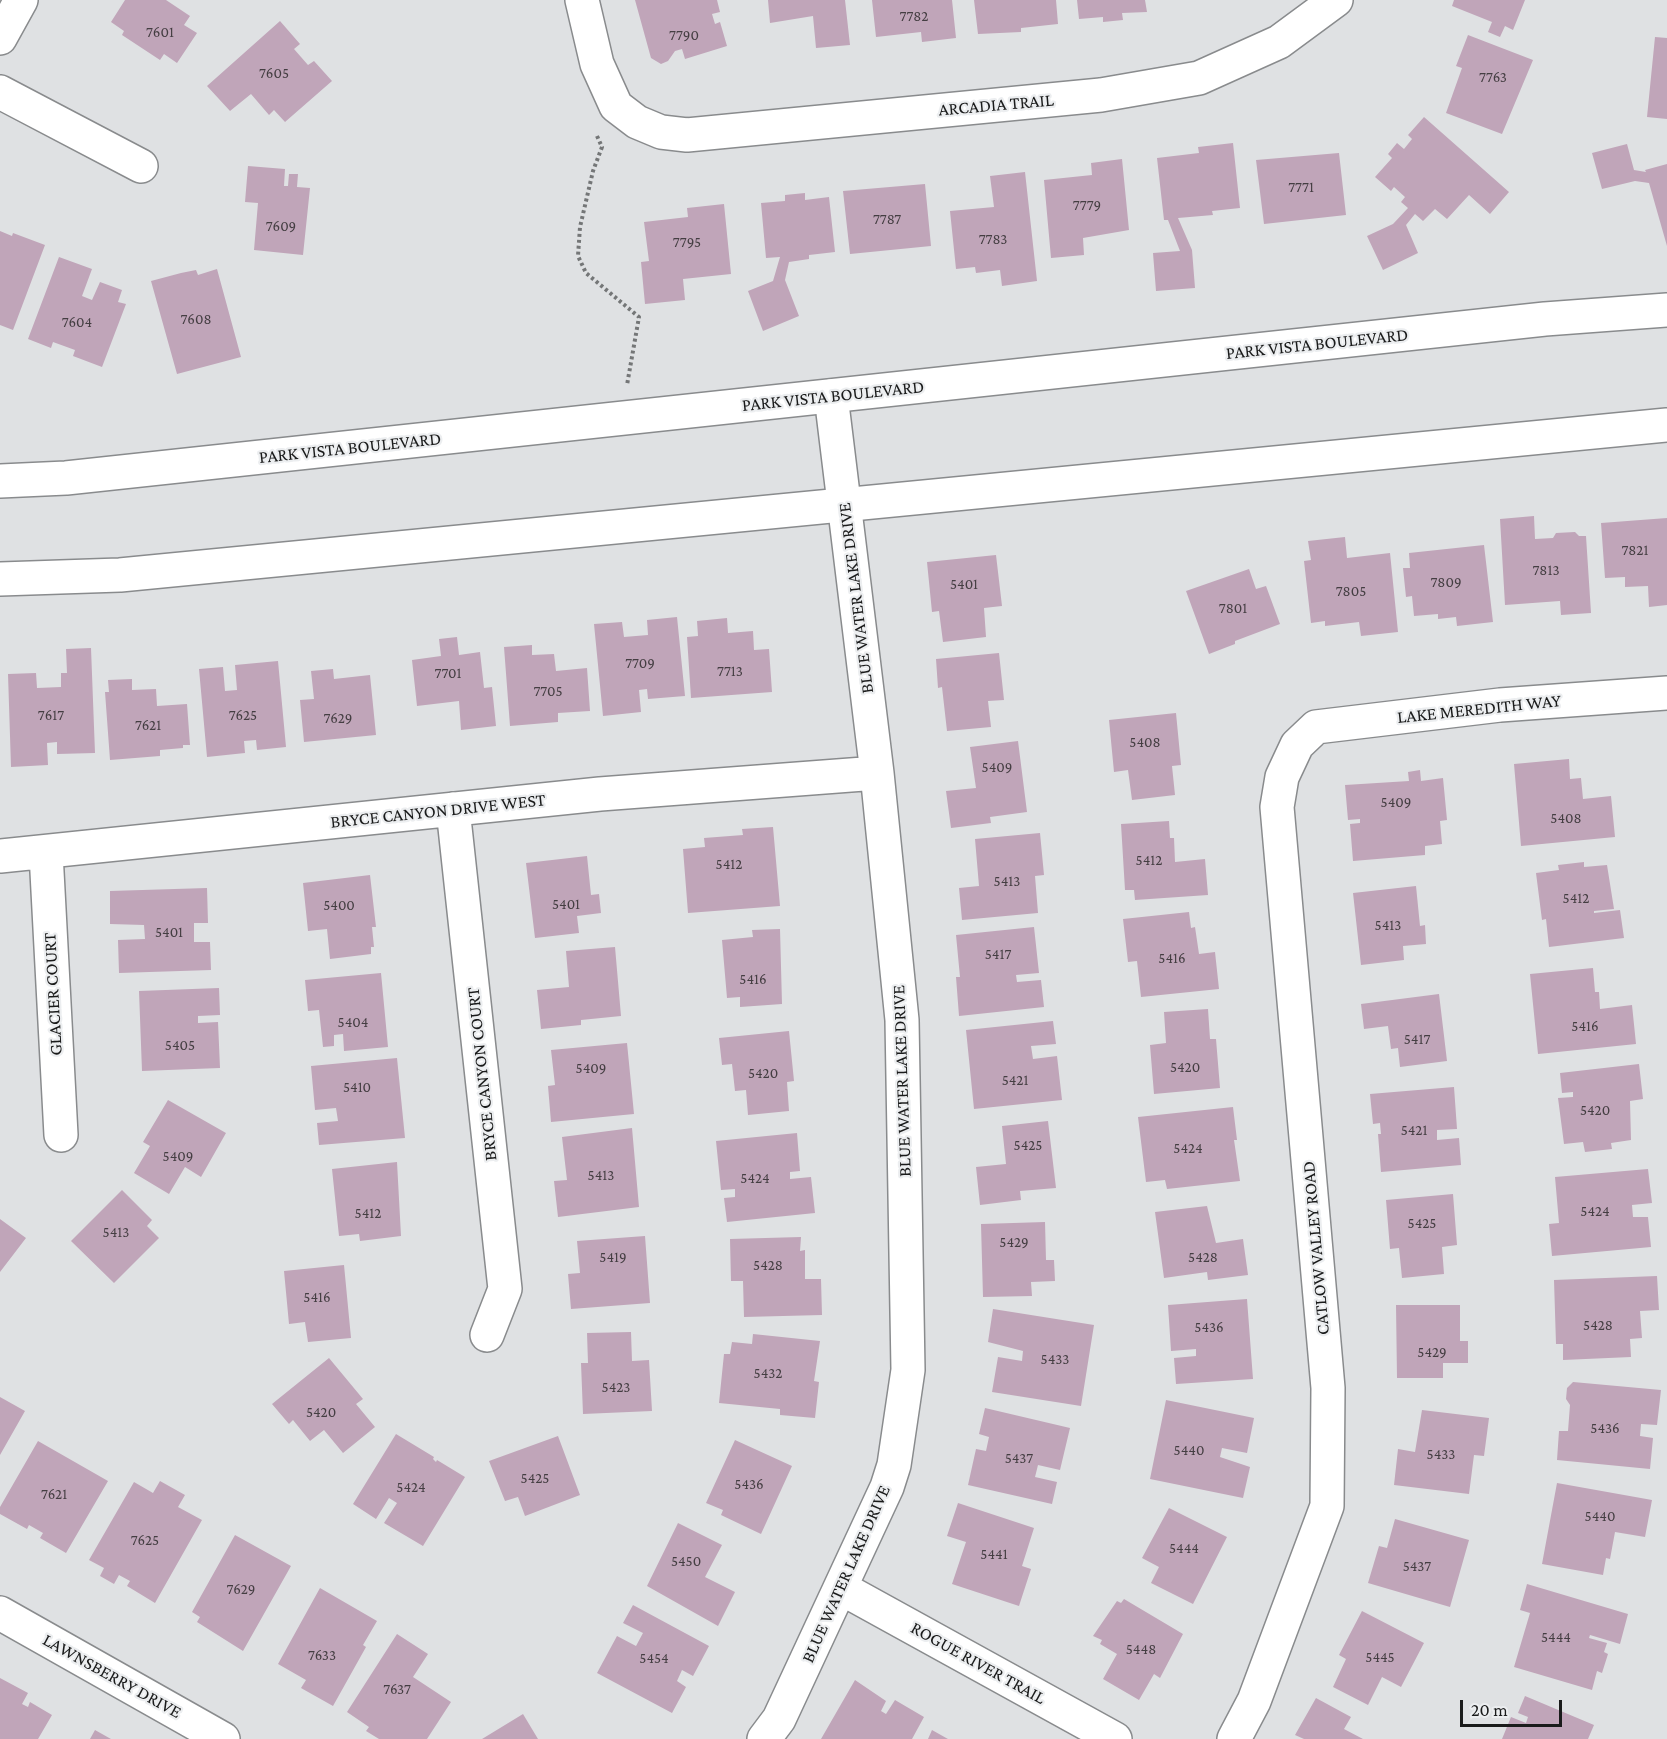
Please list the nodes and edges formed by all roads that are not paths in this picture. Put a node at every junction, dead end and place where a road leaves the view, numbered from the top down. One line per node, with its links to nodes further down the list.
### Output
1 (21, 0): 4 (street)
2 (582, 0): 3 (street, ARCADIA TRAIL)
3 (1336, 0)
4 (0, 38)
5 (0, 92): 6 (street)
6 (141, 166)
7 (1667, 310): 8 (street, PARK VISTA BOULEVARD)
8 (831, 396): 10 (street, PARK VISTA BOULEVARD); 11 (street, BLUE WATER LAKE DRIVE)
9 (1667, 425): 11 (street)
10 (0, 481)
11 (845, 505): 12 (street); 15 (street, BLUE WATER LAKE DRIVE)
12 (0, 579)
13 (1667, 693): 14 (street, LAKE MEREDITH WAY)
14 (1297, 745): 26 (street, CATLOW VALLEY ROAD)
15 (877, 773): 16 (street, BRYCE CANYON DRIVE WEST); 21 (street, BLUE WATER LAKE DRIVE)
16 (453, 809): 17 (street, BRYCE CANYON DRIVE WEST); 20 (street, BRYCE CANYON COURT)
17 (46, 853): 18 (street, BRYCE CANYON DRIVE WEST); 19 (street, GLACIER COURT)
18 (0, 856)
19 (61, 1135)
20 (487, 1335)
21 (841, 1588): 24 (street, BLUE WATER LAKE DRIVE); 25 (street, ROGUE RIVER TRAIL)
22 (0, 1613): 23 (street, LAWNSBERRY DRIVE)
23 (223, 1739)
24 (764, 1739)
25 (1115, 1739)
26 (1234, 1739)

